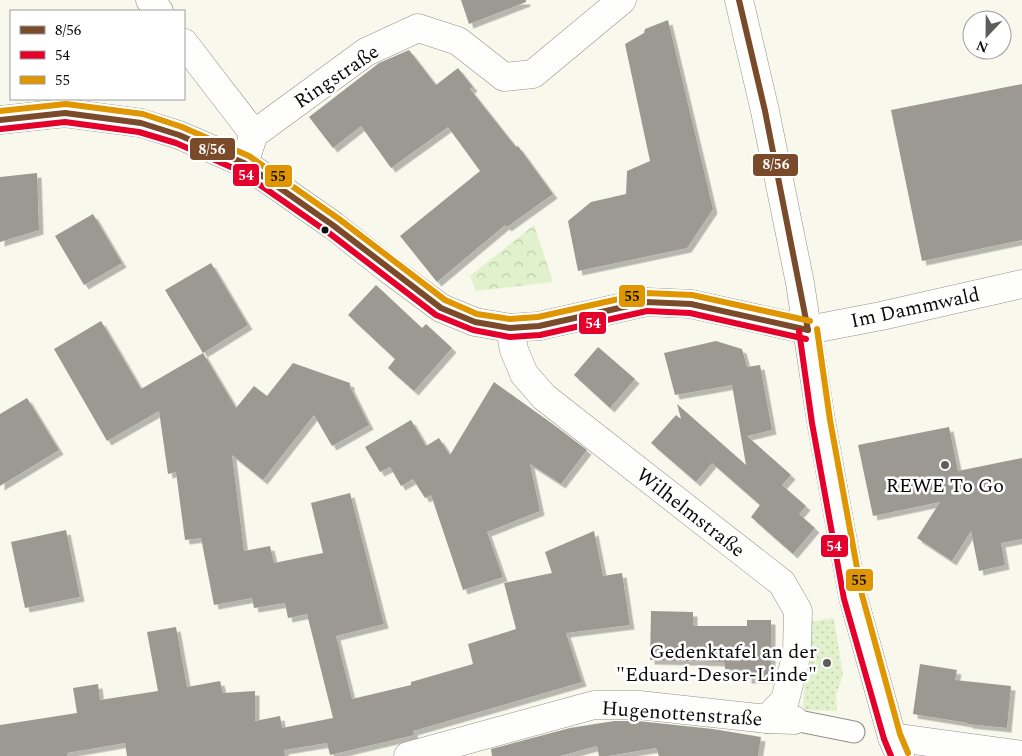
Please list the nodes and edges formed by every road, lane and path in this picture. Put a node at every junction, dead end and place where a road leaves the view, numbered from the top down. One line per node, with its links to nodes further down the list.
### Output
1 (150, 0): 4 (street)
2 (622, 0): 7 (street, Ringstraße)
3 (739, 0): 11 (street)
4 (158, 10)
5 (185, 44): 7 (street)
6 (0, 120): 8 (street)
7 (254, 134): 8 (street)
8 (244, 163): 10 (street)
9 (1022, 284): 11 (street, Im Dammwald)
10 (510, 328): 11 (street); 12 (street, Wilhelmstraße)
11 (808, 330): 15 (street)
12 (767, 720): 13 (street, Hugenottenstraße); 16 (street, Hugenottenstraße)
13 (794, 720): 14 (street, Hugenottenstraße)
14 (854, 732)
15 (896, 747): 17 (street)
16 (455, 749): 18 (street, Hugenottenstraße)
17 (1022, 755)
18 (408, 756)

